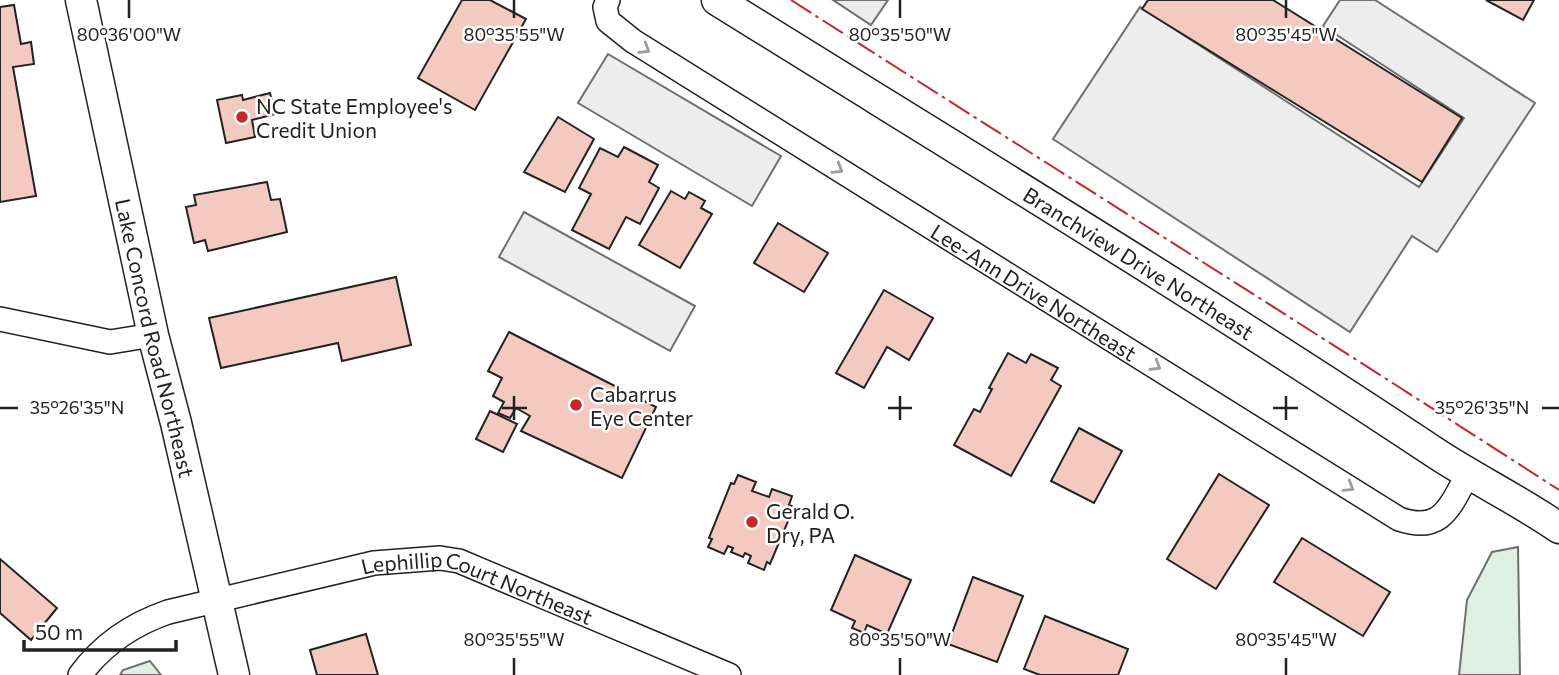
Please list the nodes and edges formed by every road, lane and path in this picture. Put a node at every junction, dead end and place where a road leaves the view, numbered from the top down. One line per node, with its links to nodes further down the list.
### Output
1 (81, 0): 5 (main road, Lake Concord Road Northeast)
2 (608, 0): 6 (street, Lee-Ann Drive Northeast, one-way to 6)
3 (718, 0): 6 (main road, Branchview Drive Northeast)
4 (0, 319): 5 (street)
5 (153, 335): 8 (main road, Lake Concord Road Northeast)
6 (1468, 474): 7 (main road, Branchview Drive Northeast)
7 (1559, 528)
8 (216, 599): 9 (street, Lephillip Court Northeast); 10 (main road, Lake Concord Road Northeast); 11 (street, Lephillip Court Northeast)
9 (80, 675)
10 (234, 675)
11 (729, 675)

